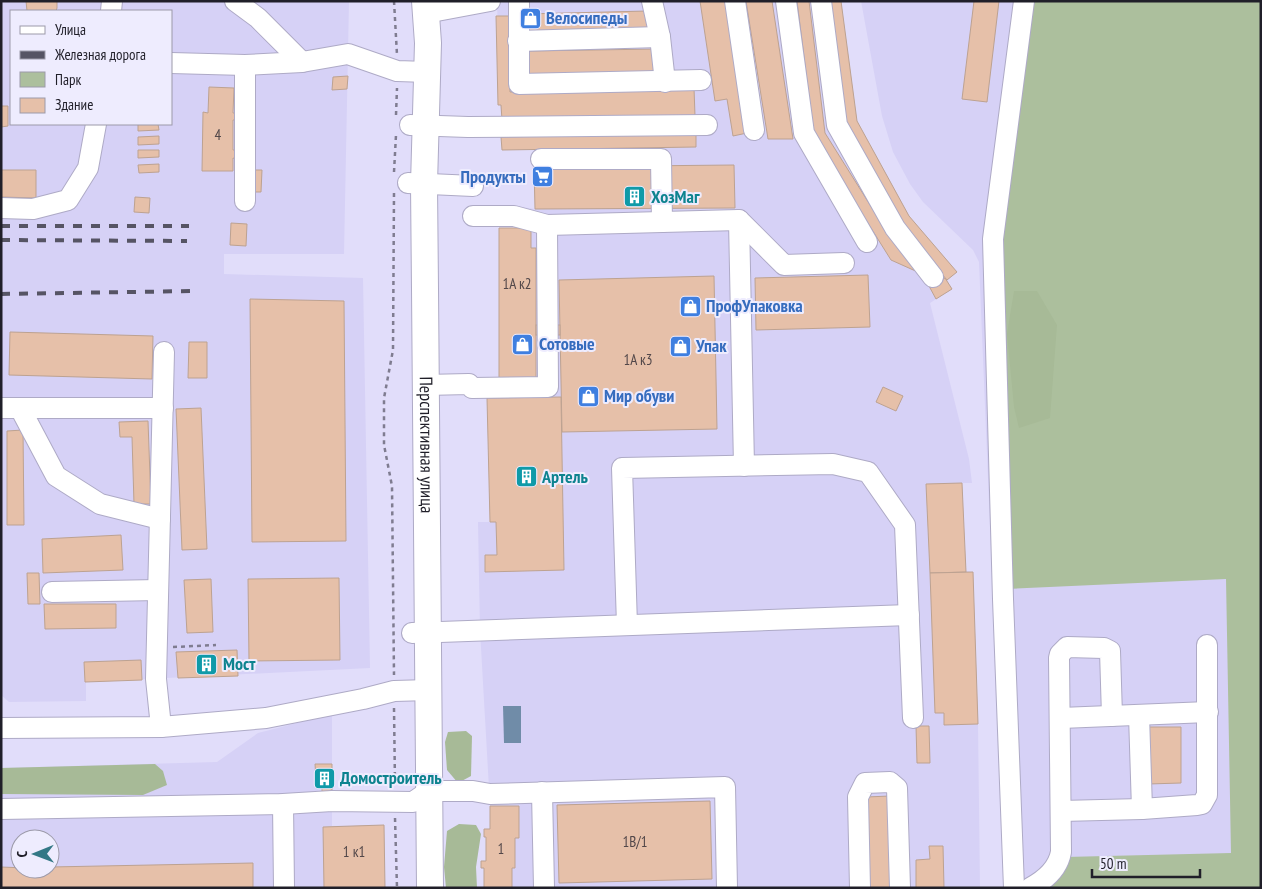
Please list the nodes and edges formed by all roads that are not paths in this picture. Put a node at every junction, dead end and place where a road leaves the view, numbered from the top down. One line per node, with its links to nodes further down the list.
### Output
1 (235, 1): 12 (street)
2 (490, 1): 9 (street)
3 (519, 1): 11 (street)
4 (652, 1): 10 (street)
5 (735, 1): 21 (street)
6 (786, 1): 31 (street)
7 (820, 1): 33 (street)
8 (1024, 1): 67 (street)
9 (420, 5): 15 (main road, Перспективная улица)
10 (660, 36): 11 (street); 17 (street)
11 (518, 41): 17 (street)
12 (302, 62): 14 (street); 15 (street)
13 (172, 63): 14 (street)
14 (246, 65): 25 (street)
15 (412, 71): 19 (main road, Перспективная улица)
16 (701, 80): 17 (street)
17 (665, 82)
18 (96, 125): 26 (street)
19 (407, 125): 20 (street); 23 (main road, Перспективная улица)
20 (707, 125)
21 (754, 130)
22 (541, 160): 29 (street)
23 (405, 183): 24 (street); 35 (main road, Перспективная улица); 44 (main road, Перспективная улица)
24 (473, 186)
25 (244, 202)
26 (1, 208)
27 (473, 216): 30 (street)
28 (738, 220): 29 (street); 32 (street); 38 (street)
29 (662, 222): 30 (street)
30 (548, 225): 35 (street)
31 (866, 242)
32 (844, 264)
33 (933, 277)
34 (164, 352): 37 (street)
35 (425, 385): 44 (main road, Перспективная улица)
36 (10, 408): 37 (street); 39 (street)
37 (163, 408): 39 (street)
38 (744, 466): 42 (street); 43 (street)
39 (160, 519): 40 (street)
40 (158, 590): 41 (street); 52 (street)
41 (52, 592)
42 (909, 616): 43 (street); 50 (street)
43 (627, 625): 44 (street)
44 (420, 632): 46 (main road, Перспективная улица)
45 (1207, 645): 47 (street)
46 (412, 690): 52 (street); 55 (main road, Перспективная улица)
47 (1208, 712): 48 (street); 58 (street)
48 (1139, 714): 49 (street); 58 (street)
49 (1112, 716): 51 (street); 51 (street)
50 (913, 718)
51 (1060, 718): 59 (street)
52 (161, 727): 53 (street)
53 (1, 728)
54 (542, 792): 55 (street); 63 (street); 64 (street)
55 (412, 798): 56 (street); 61 (main road, Перспективная улица); 62 (main road, Перспективная улица)
56 (283, 804): 57 (street); 60 (street)
57 (1, 809)
58 (1142, 810): 59 (street)
59 (1061, 811): 68 (street)
60 (284, 888)
61 (414, 888)
62 (430, 888)
63 (544, 888)
64 (727, 888)
65 (860, 888): 66 (street)
66 (900, 888)
67 (1014, 888)
68 (1030, 888)

